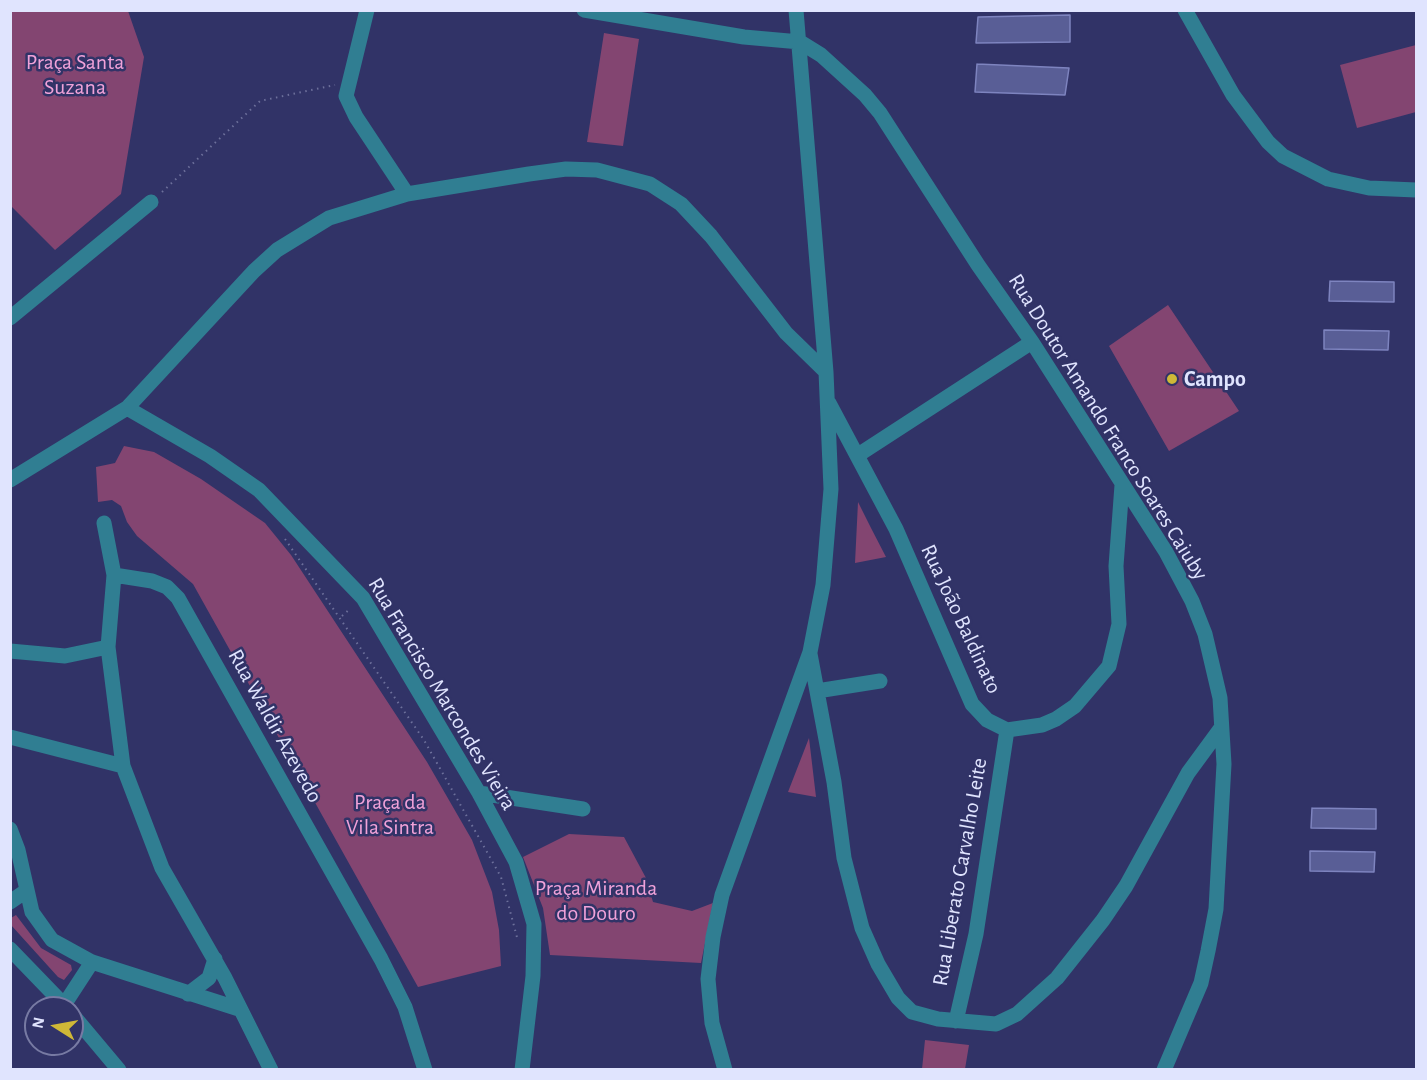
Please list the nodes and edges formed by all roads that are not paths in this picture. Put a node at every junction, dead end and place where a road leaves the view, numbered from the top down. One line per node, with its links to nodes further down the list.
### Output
1 (367, 10): 7 (street)
2 (584, 10): 5 (street)
3 (796, 10): 5 (street)
4 (1185, 10): 6 (street)
5 (800, 42): 10 (street, Rua Doutor Amando Franco Soares Caiuby); 11 (street)
6 (1416, 190)
7 (407, 194): 11 (street); 13 (street)
8 (151, 202): 9 (street)
9 (10, 318)
10 (1032, 342): 14 (street); 16 (street, Rua Doutor Amando Franco Soares Caiuby)
11 (826, 372): 12 (street)
12 (827, 399): 14 (street, Rua João Baldinato); 21 (street)
13 (127, 408): 15 (street); 28 (street, Rua Francisco Marcondes Vieira)
14 (858, 455): 25 (street, Rua João Baldinato)
15 (10, 480)
16 (1122, 485): 24 (street, Rua Doutor Amando Franco Soares Caiuby); 25 (street)
17 (104, 524): 18 (street)
18 (114, 575): 19 (street); 44 (street, Rua Waldir Azevedo)
19 (108, 646): 20 (street); 27 (street)
20 (10, 651)
21 (810, 652): 23 (street); 46 (street)
22 (880, 681): 23 (street)
23 (817, 691): 40 (street)
24 (1221, 728): 40 (street); 47 (street, Rua Doutor Amando Franco Soares Caiuby)
25 (1006, 730): 40 (street, Rua Liberato Carvalho Leite)
26 (10, 737): 27 (street)
27 (123, 766): 34 (street)
28 (479, 793): 29 (street); 45 (street, Rua Francisco Marcondes Vieira)
29 (583, 809)
30 (10, 829): 31 (street)
31 (26, 891): 32 (street); 35 (street)
32 (10, 902)
33 (10, 949): 37 (street)
34 (215, 959): 36 (street); 39 (street)
35 (92, 962): 36 (street); 38 (street)
36 (188, 994): 39 (street)
37 (55, 996)
38 (75, 996)
39 (239, 1009): 43 (street)
40 (956, 1021)
41 (84, 1028): 42 (street)
42 (120, 1070)
43 (271, 1070)
44 (425, 1070)
45 (522, 1070)
46 (724, 1070)
47 (1164, 1070)

